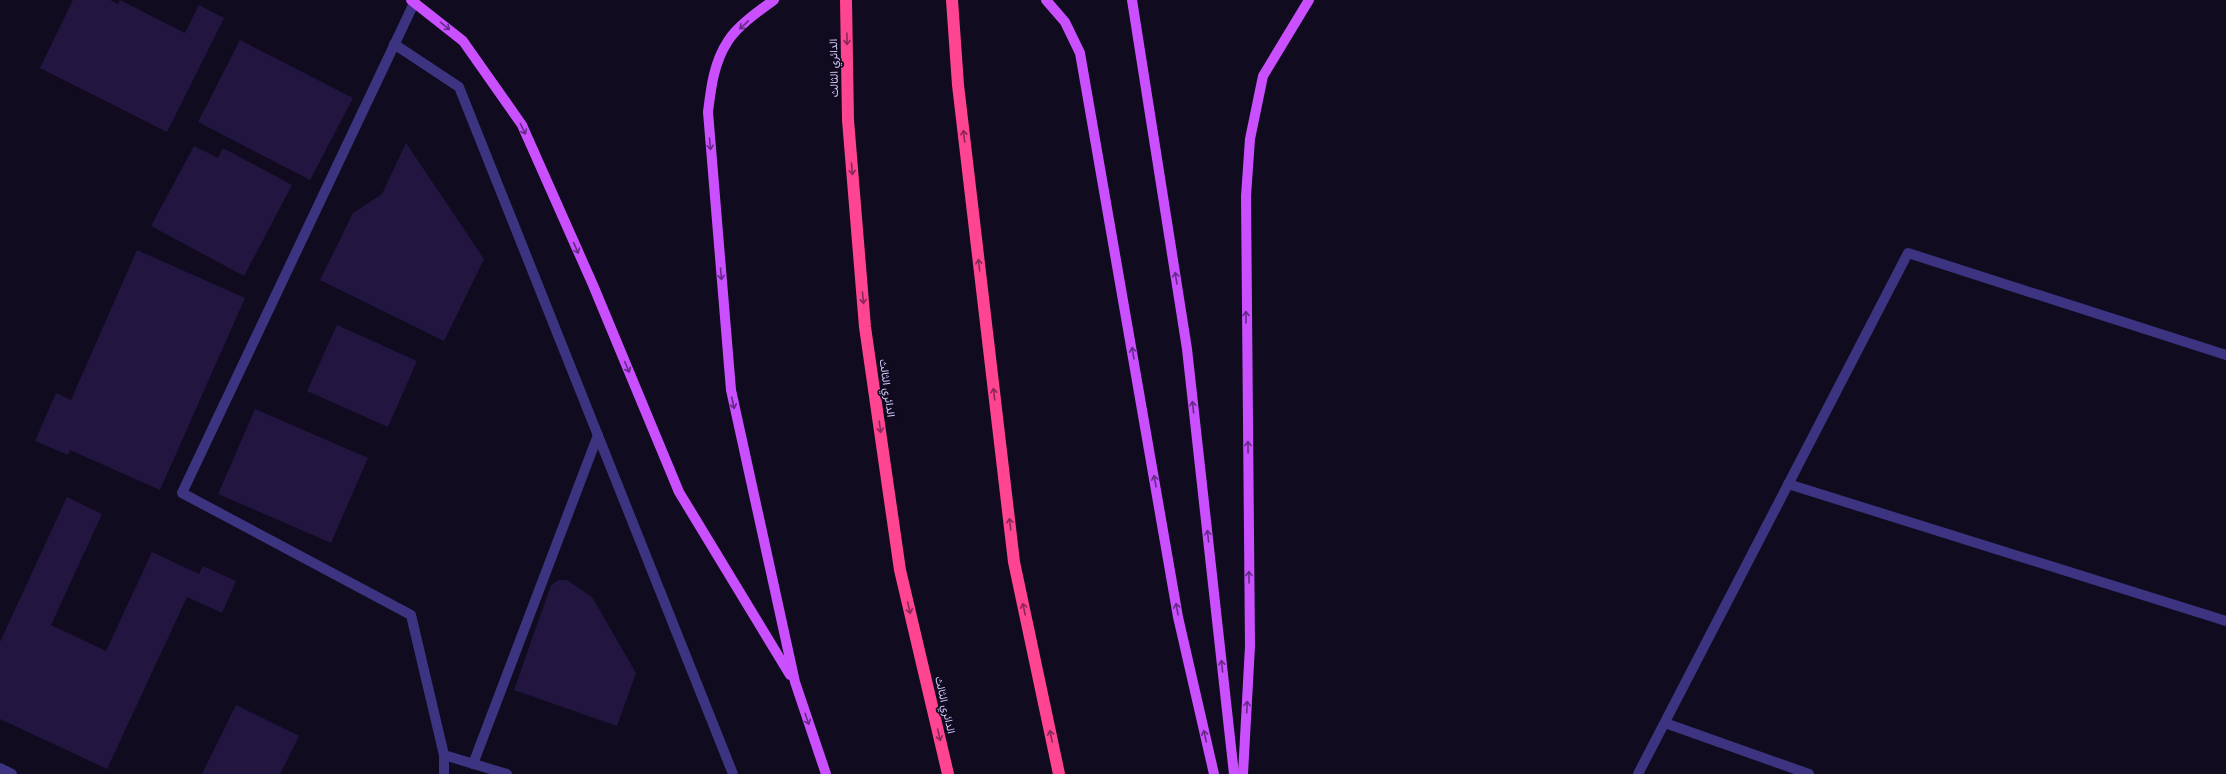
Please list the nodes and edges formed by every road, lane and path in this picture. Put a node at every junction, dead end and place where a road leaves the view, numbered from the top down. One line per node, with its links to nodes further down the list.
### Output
1 (774, 0): 13 (main road, one-way to 13)
2 (846, 0): 23 (highway, الدائري الثالث, one-way to 23)
3 (952, 0): 24 (highway, one-way to 3)
4 (1046, 0): 25 (main road, one-way to 4)
5 (1132, 0): 26 (main road, one-way to 5)
6 (1309, 0): 27 (main road, one-way to 6)
7 (413, 1): 8 (street); 13 (main road, one-way to 13)
8 (394, 44): 10 (street); 15 (street)
9 (2226, 355): 11 (street)
10 (598, 435): 16 (street); 21 (street)
11 (1788, 484): 12 (street); 14 (street)
12 (2226, 621)
13 (795, 682): 22 (main road, one-way to 22)
14 (1665, 723): 28 (street); 29 (street)
15 (444, 756): 16 (street); 19 (street)
16 (473, 764): 20 (street)
17 (0, 768): 18 (street)
18 (12, 774)
19 (444, 774)
20 (507, 774)
21 (733, 774)
22 (826, 774)
23 (948, 774)
24 (1059, 774)
25 (1214, 774)
26 (1234, 774)
27 (1243, 774)
28 (1638, 774)
29 (1810, 774)

